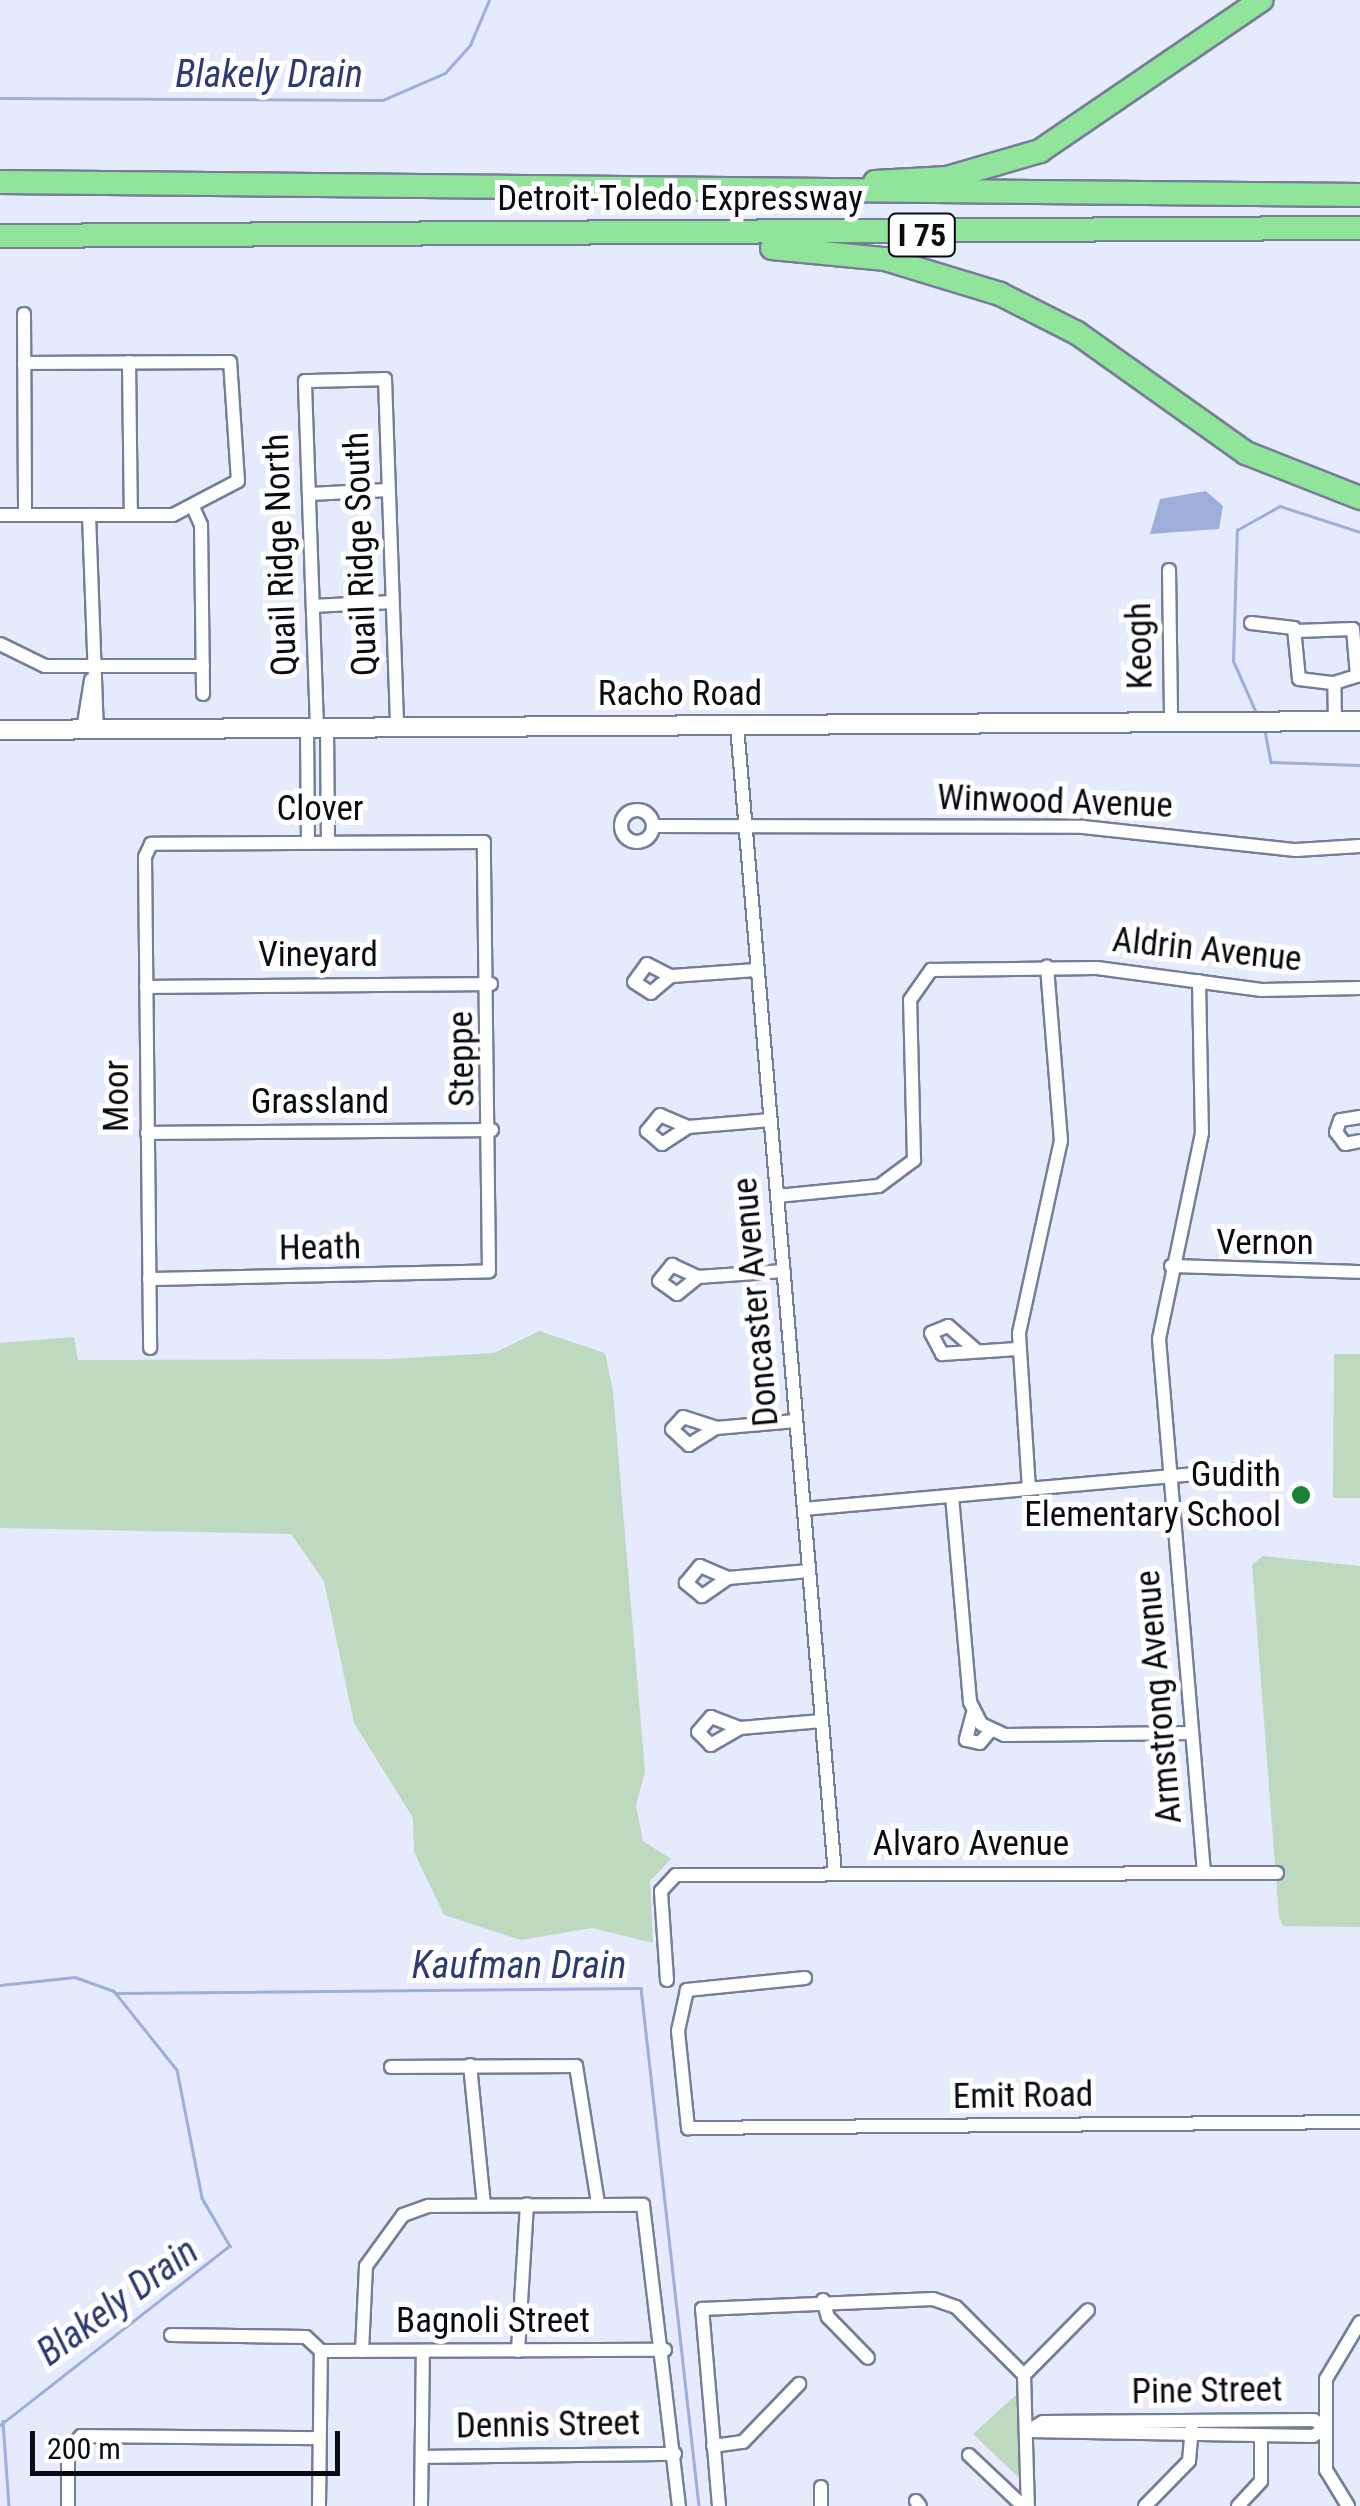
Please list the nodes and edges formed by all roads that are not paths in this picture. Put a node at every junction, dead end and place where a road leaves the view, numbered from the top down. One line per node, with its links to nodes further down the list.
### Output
1 (1260, 0): 3 (highway)
2 (0, 182): 3 (highway, Detroit-Toledo Expressway / I 75)
3 (522, 191): 4 (highway, Detroit-Toledo Expressway / I 75)
4 (1360, 196)
5 (1360, 228): 6 (highway, Detroit-Toledo Expressway / I 75)
6 (484, 232): 7 (highway, Detroit-Toledo Expressway / I 75); 14 (highway)
7 (0, 236)
8 (24, 314): 9 (street)
9 (24, 362): 10 (street); 18 (street)
10 (129, 362): 15 (street); 16 (street)
11 (385, 379): 12 (street, Quail Ridge South); 13 (street, Quail Ridge North)
12 (388, 490): 13 (street); 21 (street, Quail Ridge South)
13 (310, 494): 22 (street, Quail Ridge North)
14 (1360, 498)
15 (193, 507): 16 (street); 26 (street)
16 (131, 514): 19 (street)
17 (0, 515): 18 (street)
18 (25, 515): 19 (street)
19 (89, 515): 27 (street)
20 (1169, 570): 32 (street, Keogh)
21 (392, 602): 22 (street); 36 (street, Quail Ridge South)
22 (313, 606): 35 (street, Quail Ridge North)
23 (1251, 623): 24 (street)
24 (1298, 631): 28 (street); 29 (street)
25 (0, 644): 27 (street)
26 (203, 666): 27 (street); 30 (street)
27 (90, 674): 37 (street)
28 (1359, 676): 29 (street)
29 (1334, 684): 33 (street)
30 (203, 694)
31 (1360, 721): 33 (street, Racho Road)
32 (1171, 722): 33 (street, Racho Road); 34 (street, Racho Road)
33 (1335, 722)
34 (737, 726): 36 (street, Racho Road); 40 (street, Doncaster Avenue)
35 (317, 727): 36 (street, Racho Road); 37 (street, Racho Road); 41 (street); 42 (street)
36 (397, 727)
37 (90, 729): 38 (street, Racho Road)
38 (0, 730)
39 (654, 826): 40 (street, Winwood Avenue)
40 (746, 827): 45 (street, Winwood Avenue); 47 (street, Doncaster Avenue)
41 (308, 839): 42 (street, Clover); 43 (street, Clover)
42 (328, 839): 44 (street, Clover)
43 (150, 844): 51 (street, Moor)
44 (488, 846): 50 (street, Steppe)
45 (1360, 846)
46 (1047, 967): 49 (street, Aldrin Avenue); 59 (street, Aldrin Avenue); 67 (street)
47 (757, 970): 48 (street); 54 (street, Doncaster Avenue)
48 (671, 976)
49 (1200, 982): 52 (street, Aldrin Avenue); 60 (street, Armstrong Avenue)
50 (491, 984): 51 (street, Vineyard); 56 (street, Steppe)
51 (146, 987): 57 (street, Moor)
52 (1360, 988)
53 (1360, 1117): 58 (street)
54 (771, 1120): 55 (street); 59 (street, Doncaster Avenue)
55 (688, 1127)
56 (492, 1130): 57 (street, Grassland); 62 (street, Steppe)
57 (148, 1133): 65 (street, Moor)
58 (1360, 1141)
59 (777, 1196): 61 (street, Doncaster Avenue)
60 (1171, 1266): 63 (street, Vernon); 72 (street, Armstrong Avenue)
61 (784, 1270): 64 (street); 69 (street, Doncaster Avenue)
62 (489, 1271): 65 (street, Heath)
63 (1360, 1272)
64 (698, 1277)
65 (150, 1279): 66 (street, Moor)
66 (150, 1348)
67 (1017, 1349): 68 (street); 73 (street)
68 (977, 1351)
69 (796, 1421): 70 (street); 75 (street, Doncaster Avenue)
70 (716, 1428)
71 (1234, 1471): 72 (street)
72 (1176, 1478): 73 (street); 82 (street, Armstrong Avenue)
73 (1029, 1490): 74 (street)
74 (952, 1496): 75 (street); 78 (street)
75 (804, 1509): 76 (street, Doncaster Avenue)
76 (809, 1571): 77 (street); 79 (street, Doncaster Avenue)
77 (728, 1578)
78 (974, 1713): 81 (street); 81 (street)
79 (822, 1721): 80 (street); 83 (street, Doncaster Avenue)
80 (740, 1728)
81 (990, 1731): 82 (street)
82 (1192, 1733): 84 (street, Armstrong Avenue)
83 (835, 1873): 84 (street, Alvaro Avenue); 87 (street, Alvaro Avenue)
84 (1204, 1873): 85 (street, Alvaro Avenue)
85 (1277, 1873)
86 (804, 1978): 90 (street, Emit Road)
87 (667, 1980)
88 (392, 2066): 89 (street)
89 (470, 2066): 91 (street); 93 (street)
90 (1360, 2122)
91 (598, 2203): 92 (street); 98 (street)
92 (527, 2204): 93 (street); 99 (street)
93 (484, 2205): 101 (street)
94 (823, 2300): 103 (street); 104 (street); 116 (street)
95 (1088, 2310): 104 (street)
96 (1360, 2322): 109 (street)
97 (171, 2335): 100 (street, Bagnoli Street)
98 (666, 2350): 99 (street, Bagnoli Street); 117 (street)
99 (518, 2351): 102 (street, Bagnoli Street)
100 (321, 2352): 101 (street, Bagnoli Street); 114 (street)
101 (362, 2352): 102 (street, Bagnoli Street)
102 (422, 2352): 119 (street)
103 (868, 2358)
104 (1024, 2375): 110 (street)
105 (799, 2384): 116 (street)
106 (1242, 2420): 107 (street, Pine Street); 109 (street, Pine Street); 111 (street)
107 (1192, 2421): 108 (street, Pine Street); 113 (street)
108 (1099, 2422): 110 (street, Pine Street); 115 (street)
109 (1326, 2428): 112 (street, Pine Street); 121 (street)
110 (1028, 2431): 115 (street, Pine Street); 128 (street)
111 (1242, 2436): 112 (street, Pine Street); 113 (street, Pine Street)
112 (1261, 2436): 130 (street)
113 (1192, 2437): 115 (street, Pine Street); 129 (street)
114 (320, 2438): 122 (street); 123 (street)
115 (1098, 2438)
116 (713, 2446): 126 (street)
117 (675, 2454): 119 (street, Dennis Street); 125 (street)
118 (969, 2455): 128 (street)
119 (422, 2457): 124 (street)
120 (821, 2487): 127 (street)
121 (1342, 2504)
122 (68, 2506)
123 (319, 2506)
124 (421, 2506)
125 (680, 2506)
126 (719, 2506)
127 (822, 2506)
128 (1026, 2506)
129 (1145, 2506)
130 (1238, 2506)

